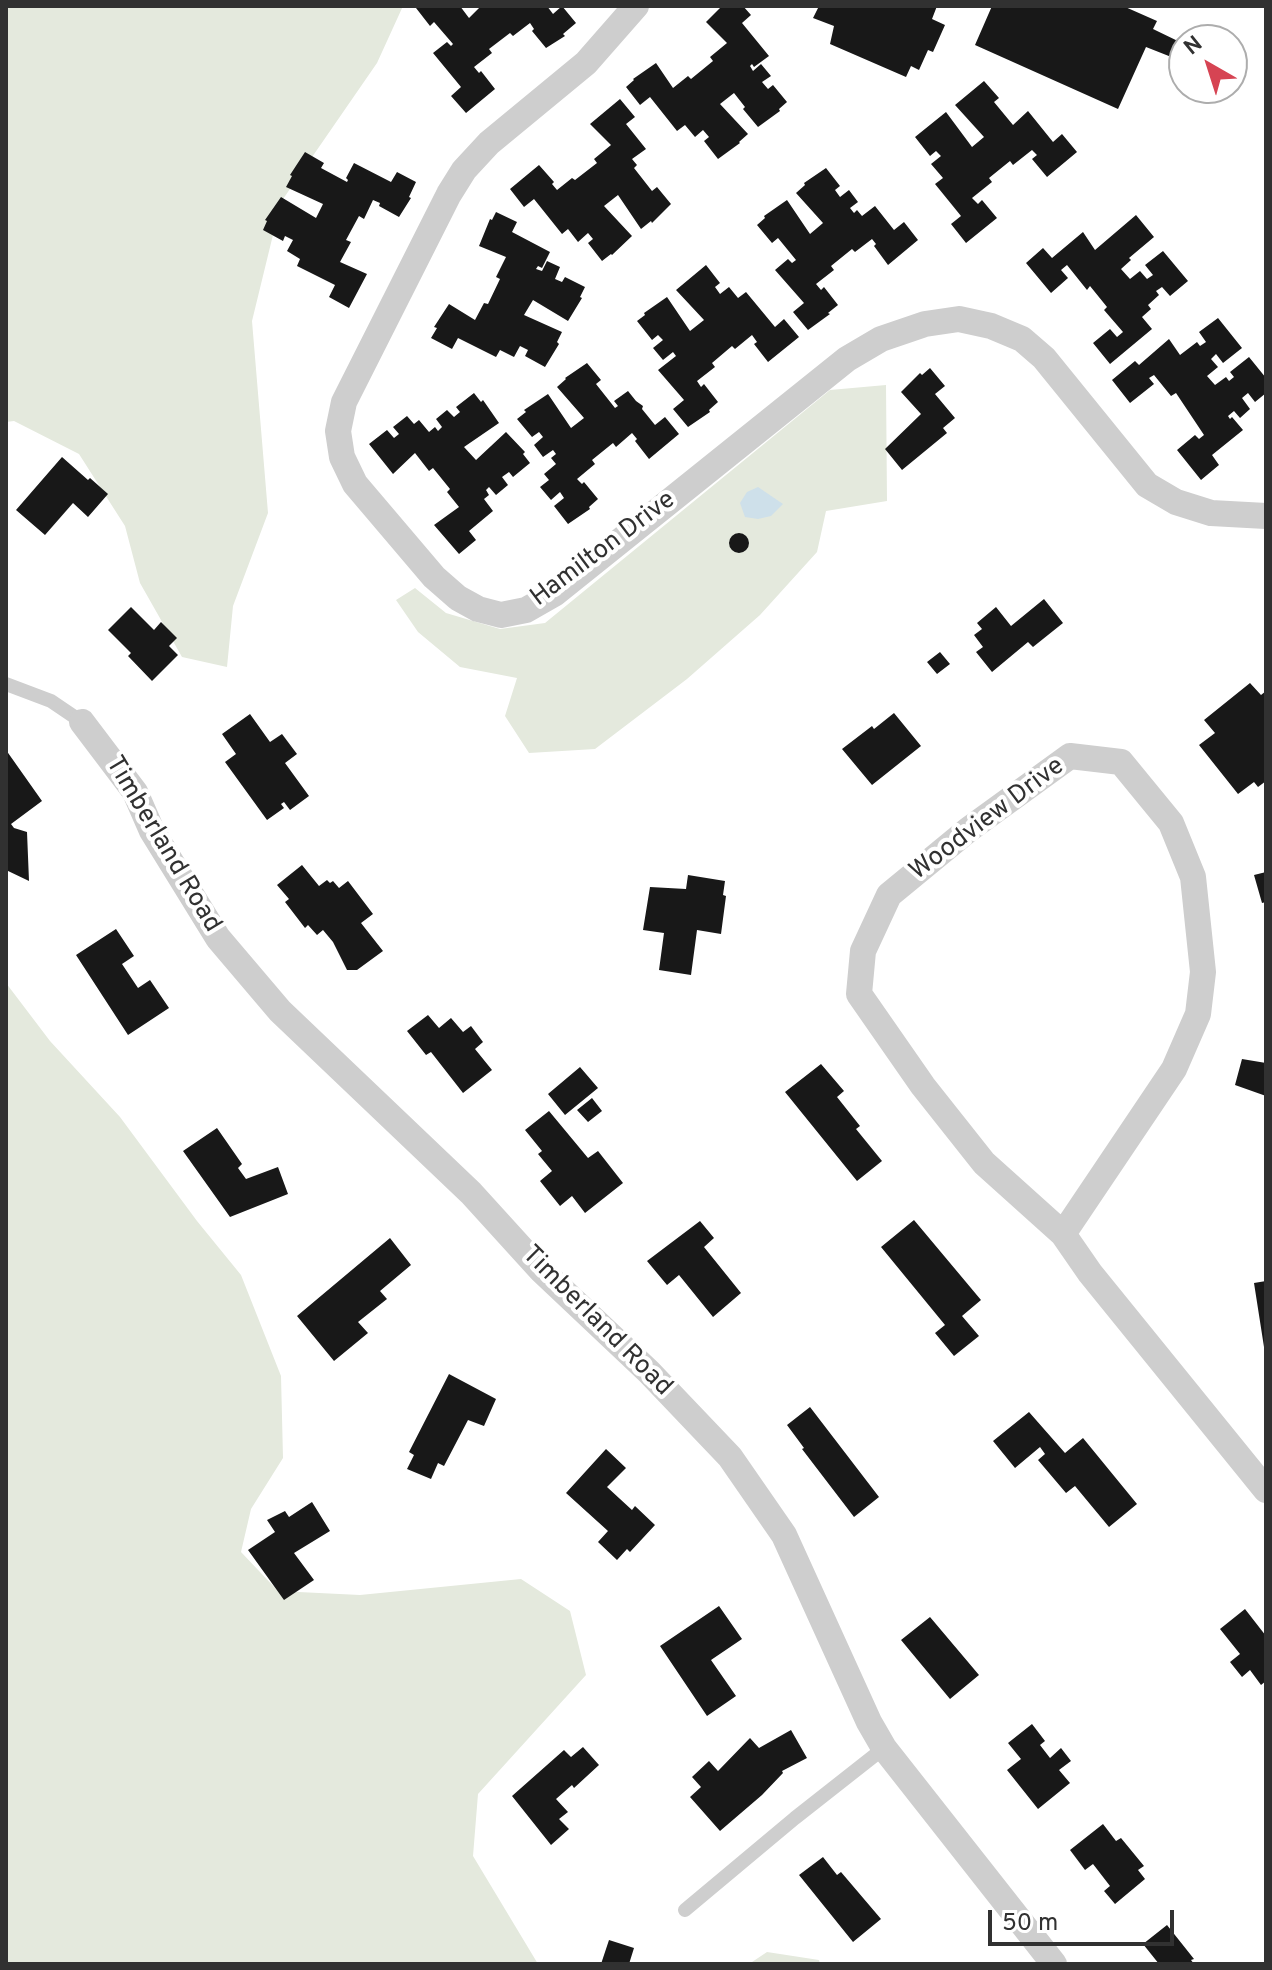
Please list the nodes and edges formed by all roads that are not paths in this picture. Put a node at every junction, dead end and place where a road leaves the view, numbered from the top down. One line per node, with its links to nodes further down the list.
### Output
1 (636, 6): 2 (street, Hamilton Drive)
2 (1266, 516)
3 (6, 684): 4 (lane)
4 (82, 722): 7 (street, Timberland Road)
5 (1063, 1234): 5 (street, Woodview Drive); 6 (street, Woodview Drive)
6 (1266, 1490)
7 (884, 1748): 8 (lane); 9 (street, Timberland Road)
8 (685, 1910)
9 (1054, 1964)

